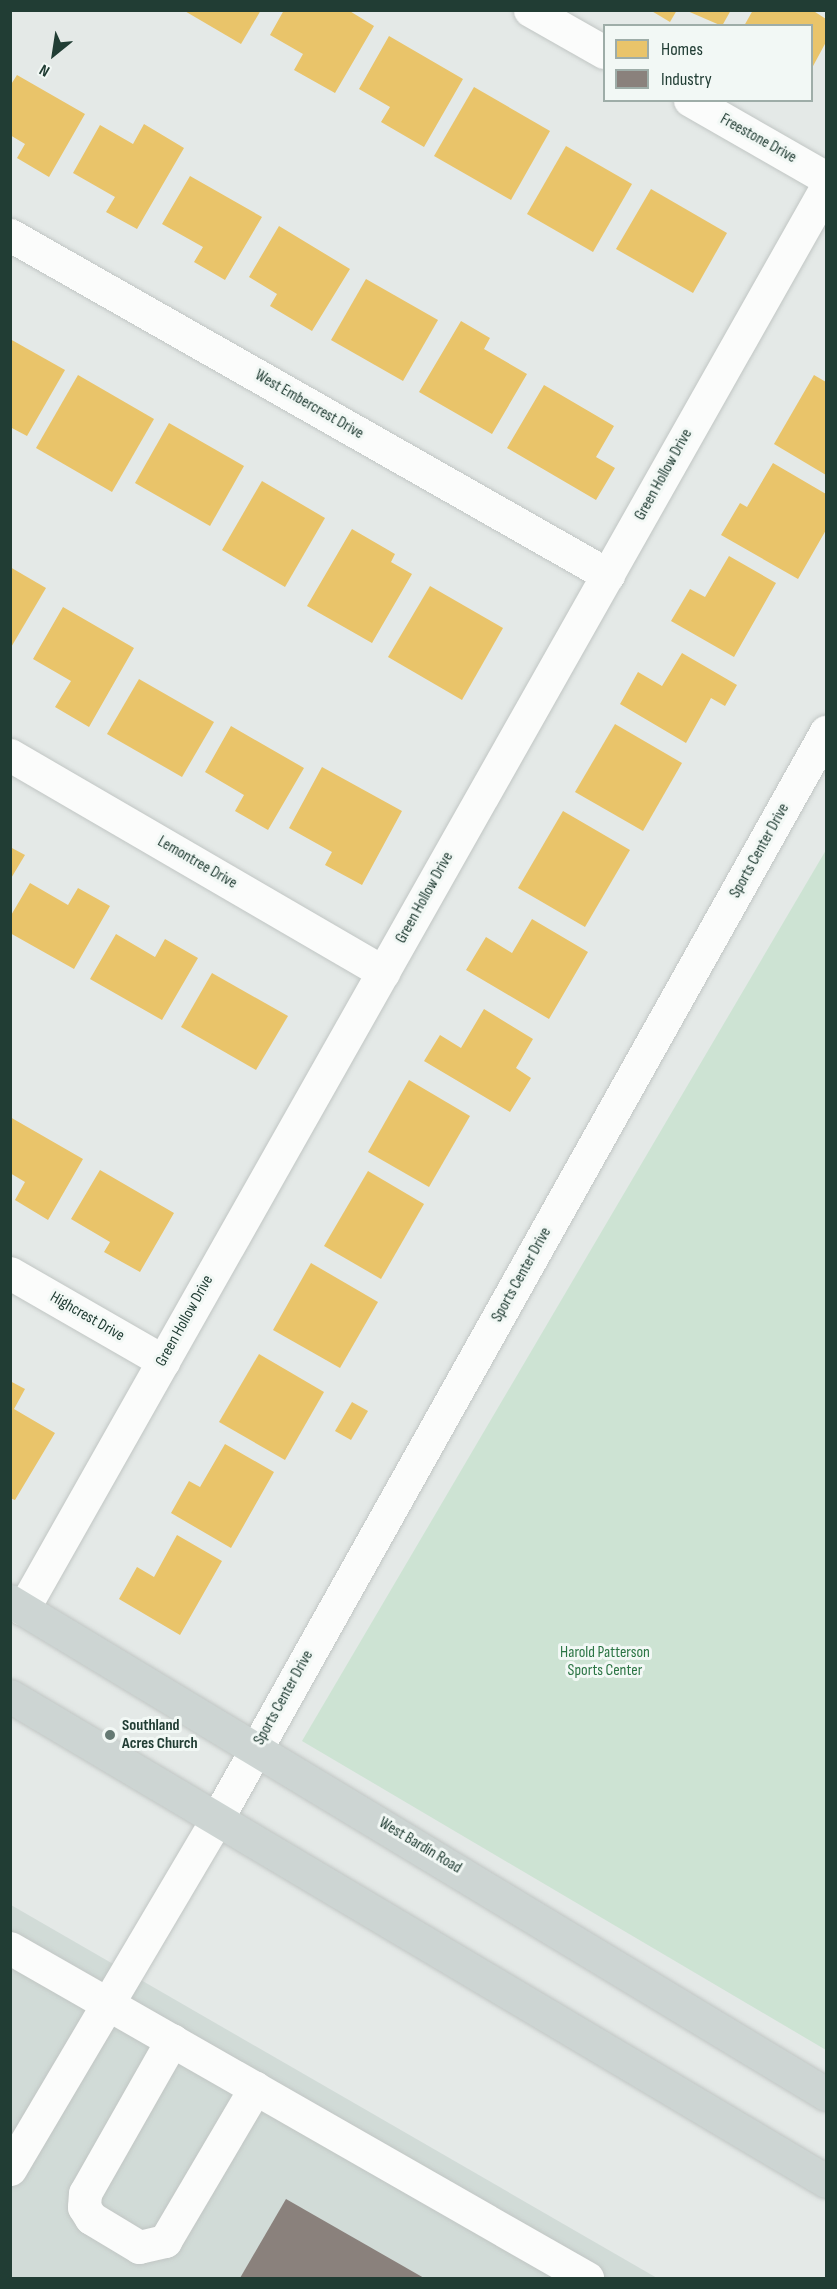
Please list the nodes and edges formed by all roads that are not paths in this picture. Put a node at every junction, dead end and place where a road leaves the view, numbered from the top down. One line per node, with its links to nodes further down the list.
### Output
1 (530, 10): 2 (street)
2 (603, 51)
3 (693, 102): 4 (street, Freestone Drive)
4 (826, 178)
5 (826, 188): 7 (street, Green Hollow Drive)
6 (10, 235): 7 (street, West Embercrest Drive)
7 (608, 575): 10 (street, Green Hollow Drive)
8 (826, 732): 15 (street, Sports Center Drive)
9 (10, 754): 10 (street, Lemontree Drive)
10 (383, 972): 12 (street, Green Hollow Drive)
11 (10, 1273): 12 (street, Highcrest Drive)
12 (163, 1361): 13 (street, Green Hollow Drive)
13 (17, 1605): 15 (main road, West Bardin Road)
14 (10, 1696): 16 (main road)
15 (257, 1746): 16 (street, Sports Center Drive); 21 (main road, West Bardin Road)
16 (218, 1817): 18 (street, Sports Center Drive); 23 (main road)
17 (10, 1948): 18 (street)
18 (107, 2003): 19 (street); 22 (street, Sports Center Drive)
19 (172, 2040): 20 (street); 20 (street)
20 (255, 2088): 24 (street)
21 (826, 2094)
22 (10, 2169)
23 (826, 2181)
24 (587, 2278)

